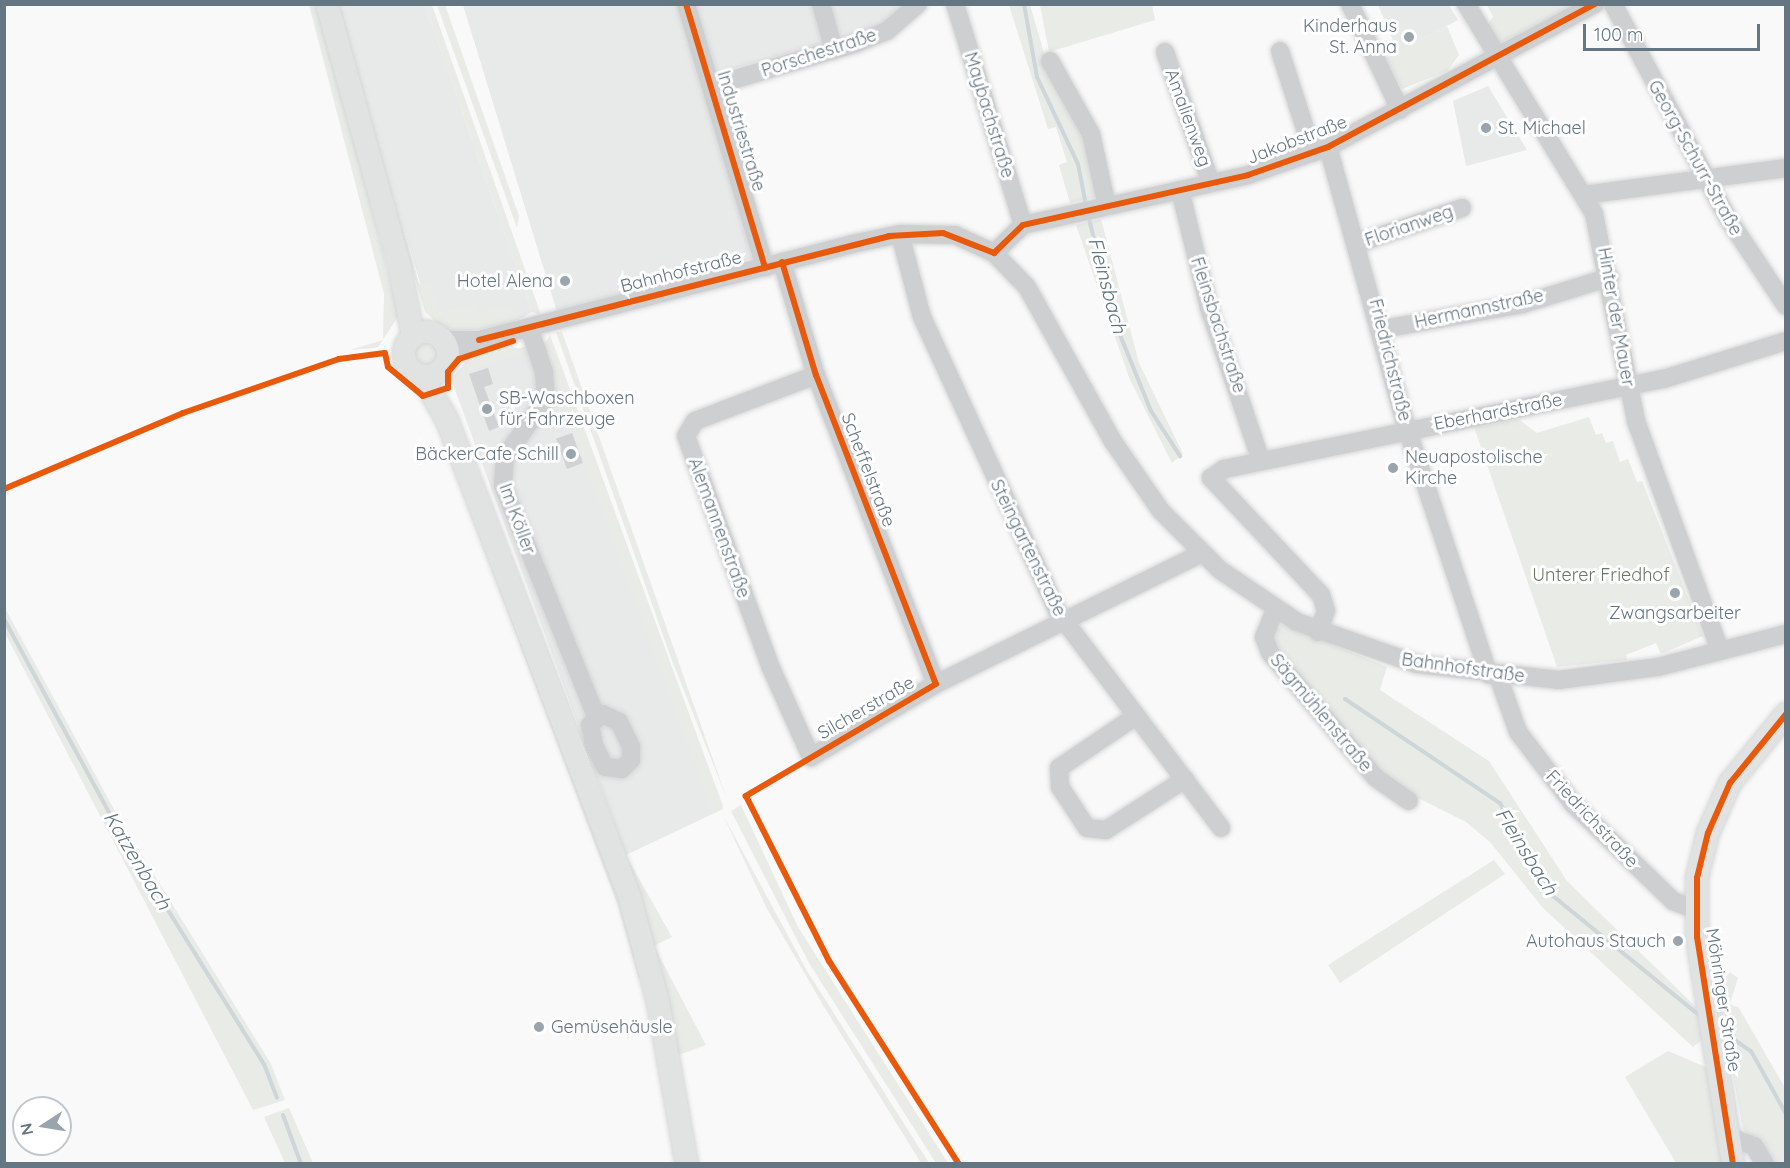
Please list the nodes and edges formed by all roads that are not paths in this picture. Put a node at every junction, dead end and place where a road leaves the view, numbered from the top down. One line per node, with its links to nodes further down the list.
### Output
1 (327, 4): 35 (main road)
2 (686, 4): 15 (street, Industriestraße)
3 (821, 4): 10 (street)
4 (918, 4): 10 (street, Porschestraße)
5 (955, 4): 25 (street, Maybachstraße)
6 (1350, 4): 16 (street)
7 (1466, 4): 13 (street, Hinter der Mauer)
8 (1595, 4): 13 (street, Jakobstraße)
9 (1613, 4): 19 (street, Georg-Schurr-Straße)
10 (834, 50): 15 (street, Porschestraße)
11 (1280, 51): 17 (street, Friedrichstraße)
12 (1165, 52): 20 (street, Amalienweg)
13 (1498, 58): 16 (street, Jakobstraße); 22 (street, Hinter der Mauer)
14 (1050, 61): 23 (street)
15 (712, 86): 29 (street, Industriestraße)
16 (1400, 110): 17 (street, Jakobstraße)
17 (1320, 150): 20 (street, Jakobstraße); 27 (street, Friedrichstraße)
18 (1785, 168): 19 (street)
19 (1711, 182): 22 (street); 31 (street, Georg-Schurr-Straße)
20 (1211, 183): 21 (street, Jakobstraße)
21 (1180, 190): 23 (street, Jakobstraße); 39 (street, Fleinsbachstraße)
22 (1584, 195): 30 (street, Hinter der Mauer)
23 (1104, 207): 25 (street, Jakobstraße)
24 (1461, 207): 27 (street, Florianweg)
25 (1023, 225): 28 (street)
26 (900, 234): 28 (street, Bahnhofstraße); 29 (street, Bahnhofstraße); 42 (street, Steingartenstraße)
27 (1356, 244): 33 (street, Friedrichstraße)
28 (994, 253): 40 (street, Bahnhofstraße)
29 (774, 264): 32 (street, Bahnhofstraße); 36 (street, Scheffelstraße)
30 (1610, 277): 33 (street, Hermannstraße); 37 (street, Hinter der Mauer)
31 (1785, 306)
32 (529, 327): 35 (street, Bahnhofstraße); 49 (street, Im Köller)
33 (1383, 328): 38 (street, Friedrichstraße)
34 (1785, 341): 37 (street, Eberhardstraße)
35 (432, 352): 57 (main road)
36 (816, 375): 47 (street, Scheffelstraße); 51 (street, Alemannenstraße)
37 (1628, 387): 38 (street, Eberhardstraße); 45 (street, Hinter der Mauer)
38 (1407, 429): 39 (street, Eberhardstraße); 46 (street, Friedrichstraße)
39 (1260, 458): 43 (street, Eberhardstraße)
40 (1202, 553): 41 (street, Bahnhofstraße); 42 (street, Silcherstraße)
41 (1275, 610): 43 (street, Bahnhofstraße); 53 (street, Sägmühlenstraße)
42 (1064, 622): 47 (street, Silcherstraße); 50 (street, Steingartenstraße)
43 (1318, 632): 46 (street, Bahnhofstraße)
44 (1785, 634): 45 (street, Bahnhofstraße)
45 (1720, 651): 46 (street, Bahnhofstraße)
46 (1493, 676): 55 (street, Friedrichstraße)
47 (936, 684): 51 (street, Silcherstraße)
48 (1785, 714): 55 (main road, Möhringer Straße)
49 (596, 716)
50 (1136, 716): 52 (street, Steingartenstraße); 52 (street)
51 (811, 757)
52 (1185, 779): 54 (street, Steingartenstraße)
53 (1409, 801)
54 (1221, 828)
55 (1694, 909): 56 (main road, Möhringer Straße)
56 (1730, 1137): 58 (main road, Möhringer Straße); 59 (street)
57 (687, 1164)
58 (1733, 1164)
59 (1765, 1164)

